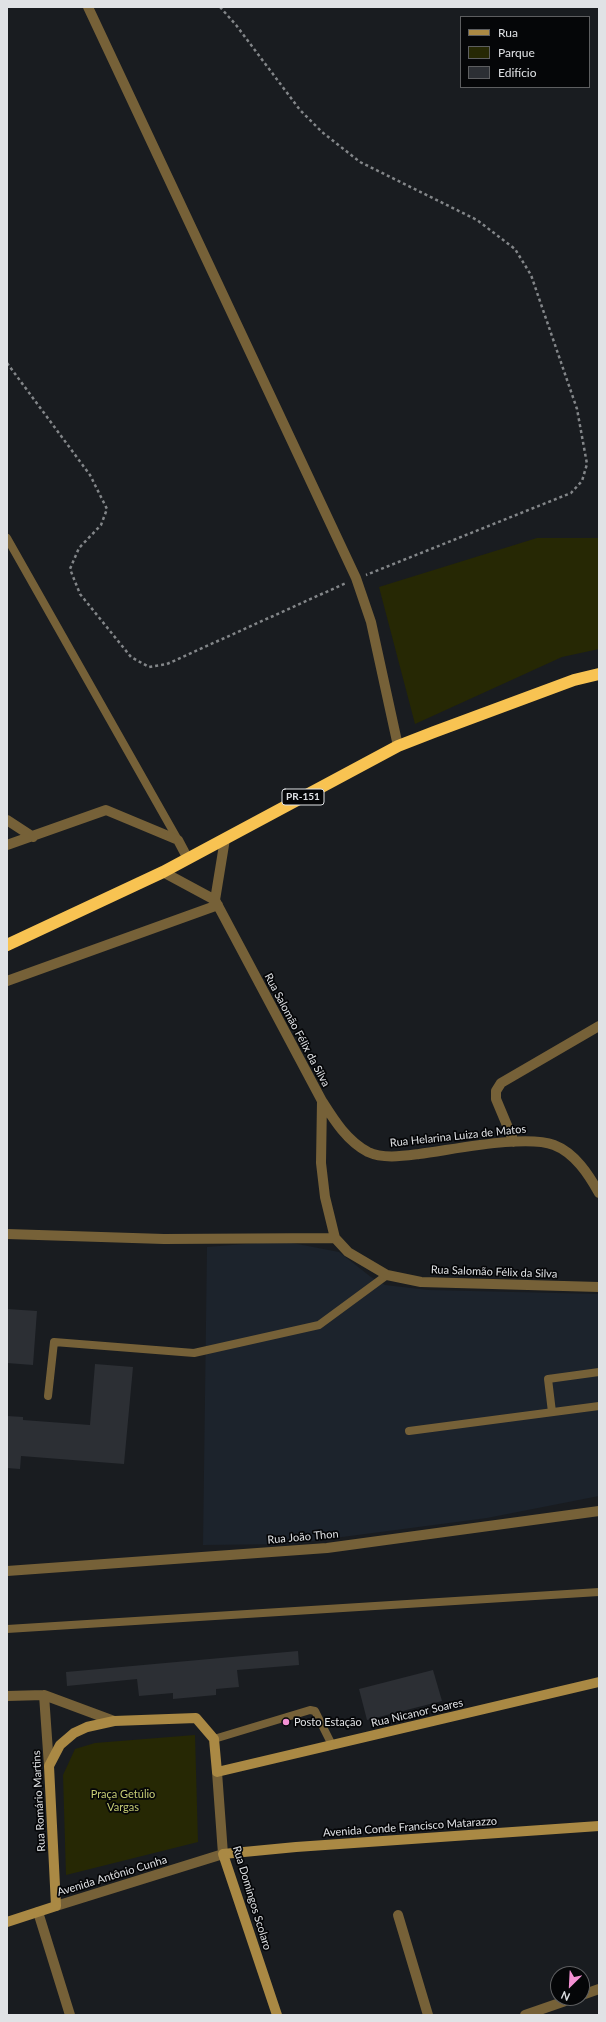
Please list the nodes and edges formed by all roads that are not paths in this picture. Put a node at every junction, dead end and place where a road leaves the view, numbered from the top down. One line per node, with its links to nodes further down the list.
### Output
1 (88, 7): 4 (street)
2 (7, 538): 8 (lane)
3 (599, 674): 4 (highway, PR-151)
4 (398, 746): 7 (highway, PR-151)
5 (7, 820): 6 (street)
6 (33, 837): 8 (street); 9 (street)
7 (225, 839): 10 (highway, PR-151); 12 (street)
8 (178, 840): 10 (street)
9 (7, 845)
10 (188, 859): 11 (highway, PR-151)
11 (163, 872): 12 (street); 13 (highway, PR-151)
12 (216, 902): 14 (street); 16 (street, Rua Salomão Félix da Silva)
13 (7, 945)
14 (7, 981)
15 (599, 1026): 17 (street)
16 (322, 1101): 17 (street, Rua Helarina Luiza de Matos); 20 (street, Rua Salomão Félix da Silva)
17 (514, 1142): 18 (street, Rua Helarina Luiza de Matos)
18 (598, 1188)
19 (7, 1234): 20 (street)
20 (335, 1238): 21 (street, Rua Salomão Félix da Silva)
21 (387, 1275): 22 (street, Rua Salomão Félix da Silva); 24 (lane)
22 (599, 1287)
23 (599, 1372): 26 (lane)
24 (48, 1396)
25 (599, 1406): 26 (lane)
26 (552, 1412): 27 (lane)
27 (409, 1431)
28 (599, 1511): 29 (street, Rua João Thon)
29 (7, 1571)
30 (599, 1592): 31 (lane)
31 (7, 1629)
32 (599, 1682): 37 (street, Rua Nicanor Soares)
33 (44, 1695): 34 (street); 35 (street); 38 (street, Rua Romário Martins)
34 (7, 1696)
35 (114, 1722): 36 (street); 38 (street)
36 (214, 1738): 37 (lane); 39 (street, Rua Domingos Scolaro)
37 (332, 1745): 39 (street, Rua Nicanor Soares)
38 (49, 1766): 42 (street, Rua Romário Martins)
39 (217, 1772): 41 (street, Rua Domingos Scolaro)
40 (599, 1826): 41 (street, Avenida Conde Francisco Matarazzo)
41 (223, 1854): 42 (street, Avenida Antônio Cunha); 48 (street, Rua Domingos Scolaro)
42 (56, 1906): 43 (street, Avenida Antônio Cunha)
43 (38, 1912): 45 (street, Avenida Antônio Cunha); 47 (street)
44 (398, 1915): 49 (street)
45 (7, 1922)
46 (551, 2006): 50 (street)
47 (70, 2015)
48 (277, 2015)
49 (428, 2015)
50 (525, 2015)

